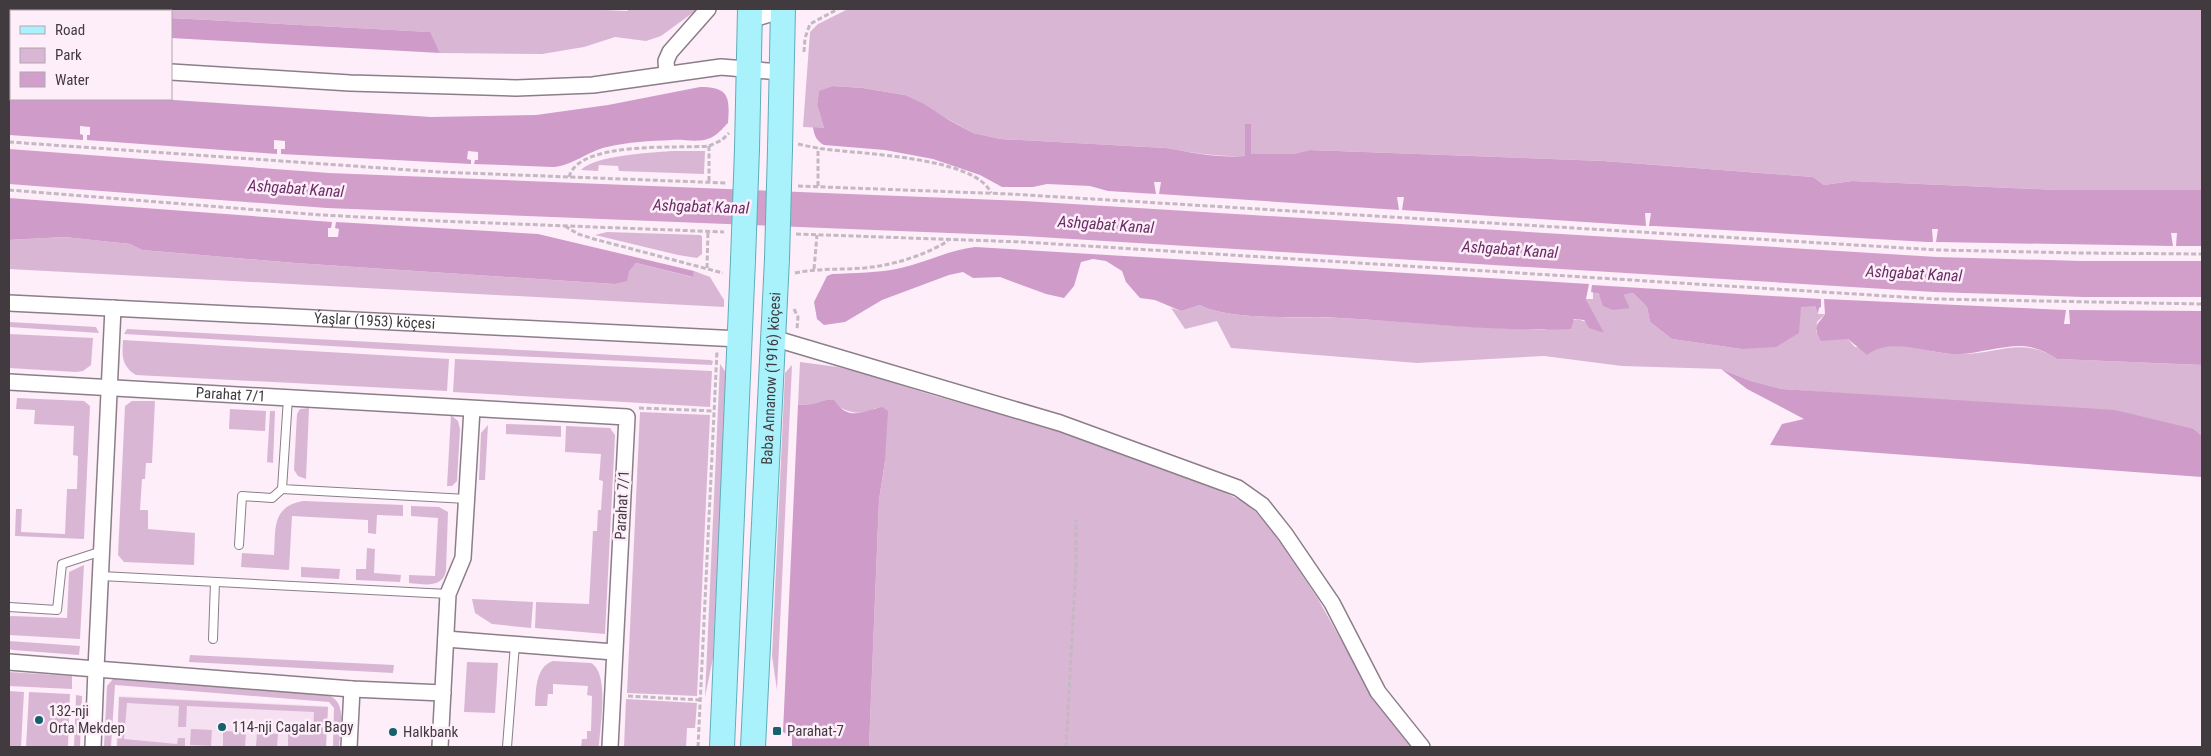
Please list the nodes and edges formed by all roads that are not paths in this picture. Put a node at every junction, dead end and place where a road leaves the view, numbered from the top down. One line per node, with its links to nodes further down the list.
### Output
1 (708, 9): 7 (street)
2 (784, 9): 3 (street); 6 (main road, Baba Annanow (1916) köçesi)
3 (750, 14): 4 (main road)
4 (748, 70): 6 (street); 7 (street); 11 (main road, bridge)
5 (172, 72): 7 (street)
6 (780, 72): 10 (main road, Baba Annanow (1916) köçesi, bridge)
7 (667, 74)
8 (9, 302): 9 (street, Ýaşlar (1953) köçesi)
9 (113, 308): 11 (street, Ýaşlar (1953) köçesi); 13 (street)
10 (773, 338): 38 (main road, Baba Annanow (1916) köçesi); 39 (street)
11 (740, 339): 37 (main road)
12 (9, 382): 13 (street, Parahat 7/1)
13 (110, 388): 14 (street, Parahat 7/1); 19 (street)
14 (288, 398): 15 (street, Parahat 7/1); 16 (lane)
15 (472, 408): 17 (street); 27 (street, Parahat 7/1)
16 (282, 488): 17 (lane); 18 (lane)
17 (467, 499): 22 (street)
18 (240, 545)
19 (102, 551): 20 (street); 23 (lane)
20 (101, 576): 21 (lane); 29 (street)
21 (215, 582): 22 (lane); 24 (lane)
22 (448, 594): 25 (street)
23 (9, 607)
24 (213, 639)
25 (446, 639): 26 (street); 31 (street)
26 (515, 644): 27 (street); 35 (lane)
27 (614, 652): 36 (street, Parahat 7/1)
28 (9, 662): 29 (street)
29 (96, 669): 30 (street); 32 (street)
30 (352, 689): 31 (street); 33 (street)
31 (443, 694): 34 (street)
32 (93, 747)
33 (349, 747)
34 (440, 747)
35 (507, 747)
36 (610, 747)
37 (722, 747)
38 (753, 747)
39 (1422, 747)

